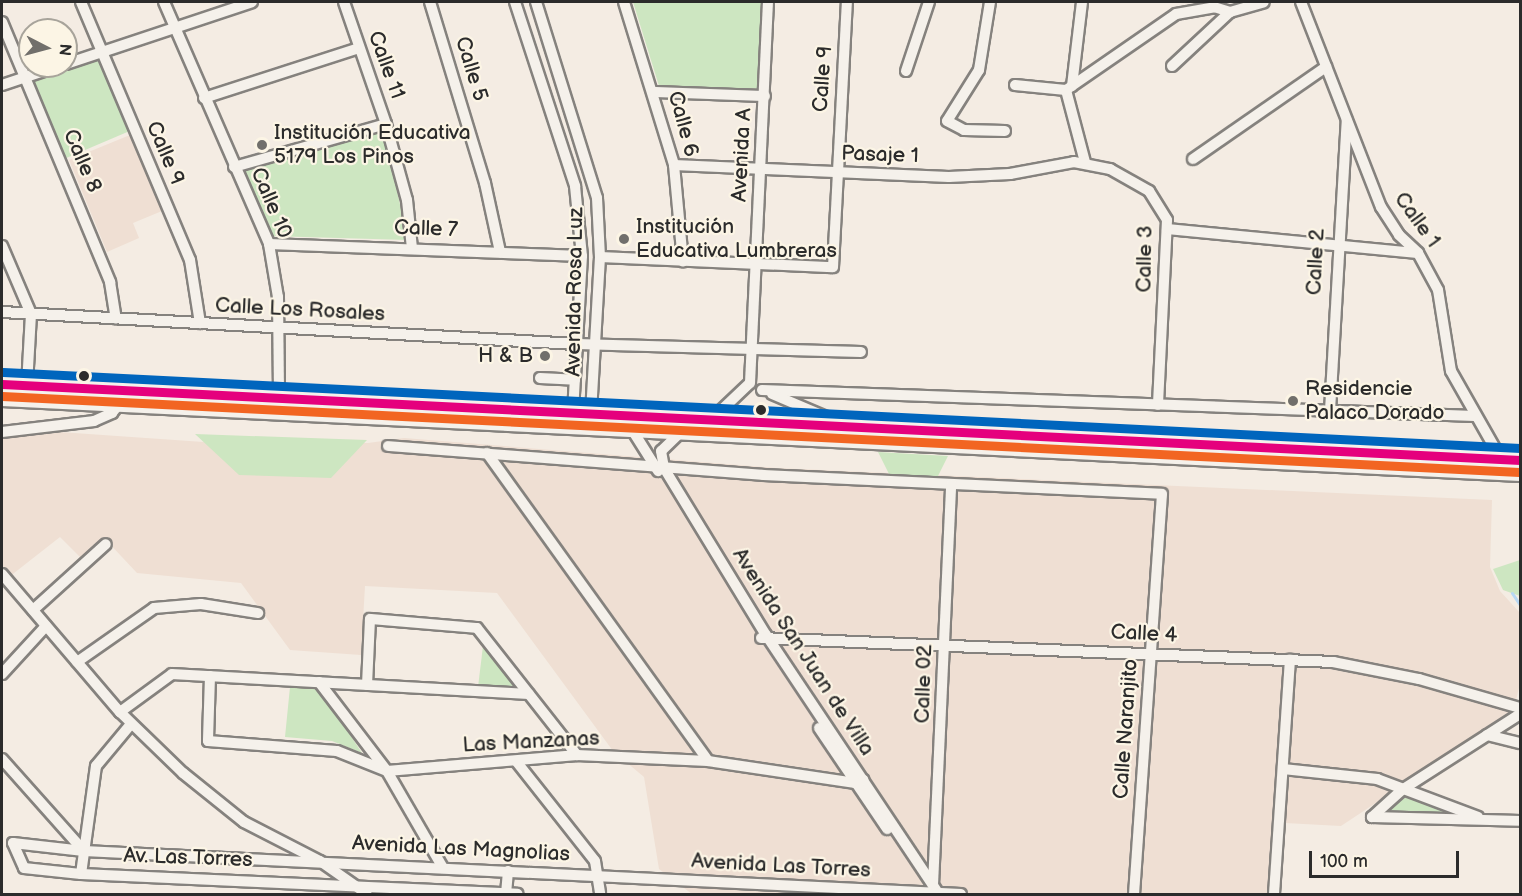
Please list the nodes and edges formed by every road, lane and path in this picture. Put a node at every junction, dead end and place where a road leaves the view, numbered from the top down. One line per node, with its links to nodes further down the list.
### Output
1 (81, 2): 20 (street, Calle 9)
2 (164, 2): 18 (street, Calle 10)
3 (252, 2): 18 (street)
4 (344, 2): 19 (street, Calle 11)
5 (430, 2): 47 (street, Calle 5)
6 (515, 2): 49 (street, Avenida Rosa Luz)
7 (536, 2): 50 (street, Avenida Rosa Luz)
8 (624, 2): 30 (street, Calle 6)
9 (768, 2): 31 (street, Avenida A)
10 (847, 2): 41 (street, Calle 9)
11 (929, 2): 25 (street)
12 (990, 2): 35 (street)
13 (1082, 2): 29 (street)
14 (1264, 2): 16 (street)
15 (1300, 2): 24 (street, Calle 1)
16 (1230, 12): 23 (street); 29 (street)
17 (2, 22): 22 (street, Calle 8)
18 (173, 28): 20 (street); 32 (street, Calle 10)
19 (359, 48): 32 (street); 34 (street, Calle 11)
20 (101, 52): 21 (street); 56 (street, Calle 9)
21 (78, 60)
22 (18, 63)
23 (1172, 66)
24 (1326, 67): 33 (street, Calle 1); 36 (street)
25 (906, 71)
26 (24, 78): 27 (street); 55 (street, Calle 8)
27 (2, 85)
28 (1015, 85): 29 (street)
29 (1069, 88): 37 (street)
30 (654, 92): 31 (street); 38 (street, Calle 6)
31 (765, 96): 40 (street, Avenida A)
32 (204, 98): 39 (street, Calle 10)
33 (1347, 116): 44 (street, Calle 2); 48 (street, Calle 1)
34 (386, 124): 39 (street); 46 (street, Calle 11)
35 (1005, 131)
36 (1193, 159)
37 (1085, 162): 41 (street, Pasaje 1); 42 (street, Calle 3)
38 (674, 165): 40 (street, Pasaje 1); 51 (street, Calle 6)
39 (234, 168): 43 (street, Calle 10)
40 (760, 169): 41 (street, Pasaje 1); 52 (street, Avenida A)
41 (836, 173): 52 (street, Calle 9)
42 (1167, 229): 44 (street); 71 (street, Calle 3)
43 (269, 244): 46 (street, Calle 7); 57 (street, Calle 10)
44 (1336, 245): 48 (street); 72 (street, Calle 2)
45 (2, 246): 54 (street)
46 (412, 248): 47 (street, Calle 7)
47 (500, 252): 49 (street, Calle 7)
48 (1418, 253): 75 (street, Calle 1)
49 (582, 256): 59 (street, Avenida Rosa Luz)
50 (600, 257): 51 (street); 58 (street, Avenida Rosa Luz)
51 (683, 262): 52 (street)
52 (757, 265): 60 (street, Avenida A)
53 (2, 312): 54 (street, Calle Los Rosales)
54 (32, 314): 55 (street, Calle Los Rosales); 66 (street)
55 (117, 319): 56 (street, Calle Los Rosales)
56 (200, 323): 57 (street, Calle Los Rosales)
57 (279, 328): 59 (street, Calle Los Rosales); 69 (street, Calle 10)
58 (595, 343): 59 (street, Calle Los Rosales); 60 (street, Calle Los Rosales); 74 (street, Avenida Rosa Luz)
59 (577, 344): 63 (street, Avenida Rosa Luz)
60 (751, 347): 61 (street, Calle Los Rosales); 64 (street, Avenida A)
61 (861, 352)
62 (540, 378): 63 (street)
63 (575, 380): 73 (street, Avenida Rosa Luz)
64 (750, 383): 67 (street); 76 (street)
65 (2, 384): 66 (highway)
66 (27, 386): 69 (highway)
67 (762, 390): 71 (street); 77 (street)
68 (2, 398): 70 (highway)
69 (279, 398): 73 (highway)
70 (118, 404): 78 (highway); 80 (street)
71 (1158, 405): 72 (street)
72 (1330, 411): 75 (street)
73 (573, 412): 74 (highway)
74 (591, 413): 76 (highway)
75 (1475, 416): 83 (street, Calle 1)
76 (712, 419): 77 (highway)
77 (847, 426): 83 (highway)
78 (631, 428): 79 (highway); 85 (street, Avenida San Juan de Villa)
79 (683, 431): 85 (street); 86 (highway)
80 (2, 432)
81 (388, 446): 82 (street)
82 (487, 453): 85 (street); 112 (street)
83 (1502, 459): 84 (highway)
84 (1521, 460)
85 (660, 468): 87 (street); 93 (street, Avenida San Juan de Villa)
86 (1521, 473)
87 (951, 484): 94 (street, Calle 02); 95 (street, Calle Naranjito)
88 (106, 544): 90 (street)
89 (2, 574): 90 (street, Avenida Las Magnolias)
90 (33, 610): 92 (street, Avenida Las Magnolias)
91 (258, 613): 97 (street)
92 (46, 626): 97 (street, Avenida Las Magnolias); 98 (street)
93 (764, 636): 94 (street, Calle 4); 115 (street, Avenida San Juan de Villa)
94 (945, 643): 95 (street, Calle 4); 127 (street, Calle 02)
95 (1150, 654): 96 (street, Calle 4); 133 (street, Calle Naranjito)
96 (1290, 660): 103 (street, Calle 4); 113 (street)
97 (76, 662): 104 (street, Avenida Las Magnolias)
98 (2, 674)
99 (210, 676): 100 (street); 104 (street); 114 (street, Las Manzanas)
100 (319, 681): 101 (street); 114 (street)
101 (367, 685): 102 (street); 102 (street)
102 (528, 694): 109 (street)
103 (1521, 708)
104 (120, 712): 106 (street, Avenida Las Magnolias)
105 (1521, 714): 107 (street)
106 (131, 724): 119 (street); 120 (street, Avenida Las Magnolias)
107 (1487, 735): 108 (street); 116 (street)
108 (1521, 743)
109 (577, 755): 111 (street, Las Manzanas); 112 (street, Las Manzanas)
110 (2, 759): 119 (street)
111 (516, 761): 114 (street, Las Manzanas); 124 (street)
112 (708, 762): 115 (street, Las Manzanas)
113 (1283, 769): 116 (street); 134 (street)
114 (387, 771): 121 (street)
115 (859, 781): 127 (street, Avenida San Juan de Villa)
116 (1403, 789): 117 (street); 117 (street)
117 (1484, 819): 118 (street)
118 (1521, 821)
119 (84, 851): 120 (street, Av. Las Torres); 123 (street); 123 (street, Av. Las Torres)
120 (320, 861): 121 (street, Avenida Las Magnolias); 125 (street, Avenida Las Magnolias)
121 (442, 867): 122 (street, Avenida Las Magnolias)
122 (508, 871): 124 (street, Avenida Las Magnolias); 129 (street)
123 (81, 874): 125 (street, Av. Las Torres)
124 (600, 875): 126 (street, Avenida Las Torres); 131 (street)
125 (351, 889): 128 (street, Avenida Las Magnolias); 129 (street)
126 (789, 890): 127 (street, Avenida Las Torres)
127 (934, 892): 132 (street, Avenida Las Torres)
128 (366, 894)
129 (506, 894): 130 (street)
130 (518, 894)
131 (600, 894)
132 (961, 894)
133 (1134, 894)
134 (1274, 894)

